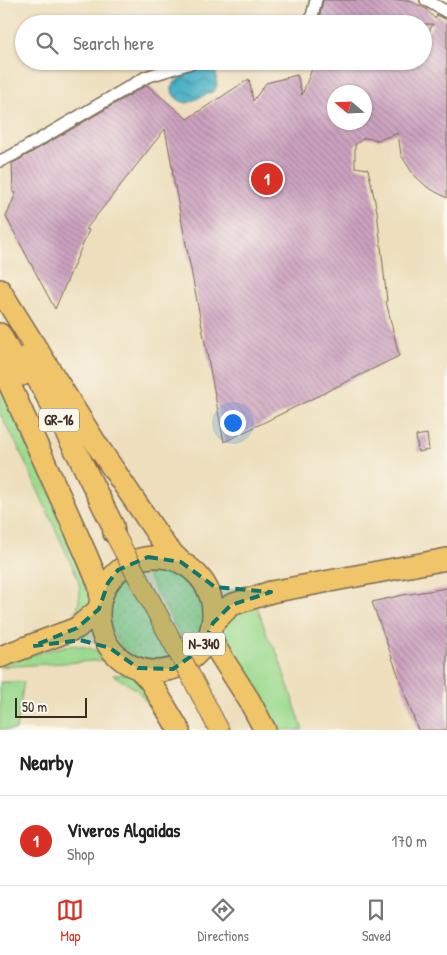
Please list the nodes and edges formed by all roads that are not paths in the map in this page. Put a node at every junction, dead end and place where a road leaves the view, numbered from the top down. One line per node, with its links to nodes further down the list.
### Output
1 (316, 0): 4 (street)
2 (426, 0): 3 (street)
3 (447, 12)
4 (312, 15)
5 (168, 70): 6 (street)
6 (0, 160)
7 (0, 290): 13 (highway)
8 (0, 308): 11 (highway, GR-16)
9 (0, 334): 11 (highway, GR-16)
10 (0, 363): 16 (highway)
11 (114, 533): 23 (main road, GR-16, bridge)
12 (447, 559): 15 (highway, N-340)
13 (181, 562): 14 (highway, N-340); 16 (highway, N-340)
14 (205, 583): 15 (highway, N-340); 17 (highway, N-340)
15 (271, 592): 17 (highway, N-340)
16 (100, 604): 18 (highway, N-340); 19 (highway, N-340)
17 (211, 629): 21 (highway, N-340); 24 (highway)
18 (33, 646): 19 (highway, N-340); 20 (highway, N-340)
19 (110, 648): 21 (highway, N-340)
20 (0, 657)
21 (138, 668): 22 (highway)
22 (180, 730)
23 (220, 730)
24 (265, 730)

